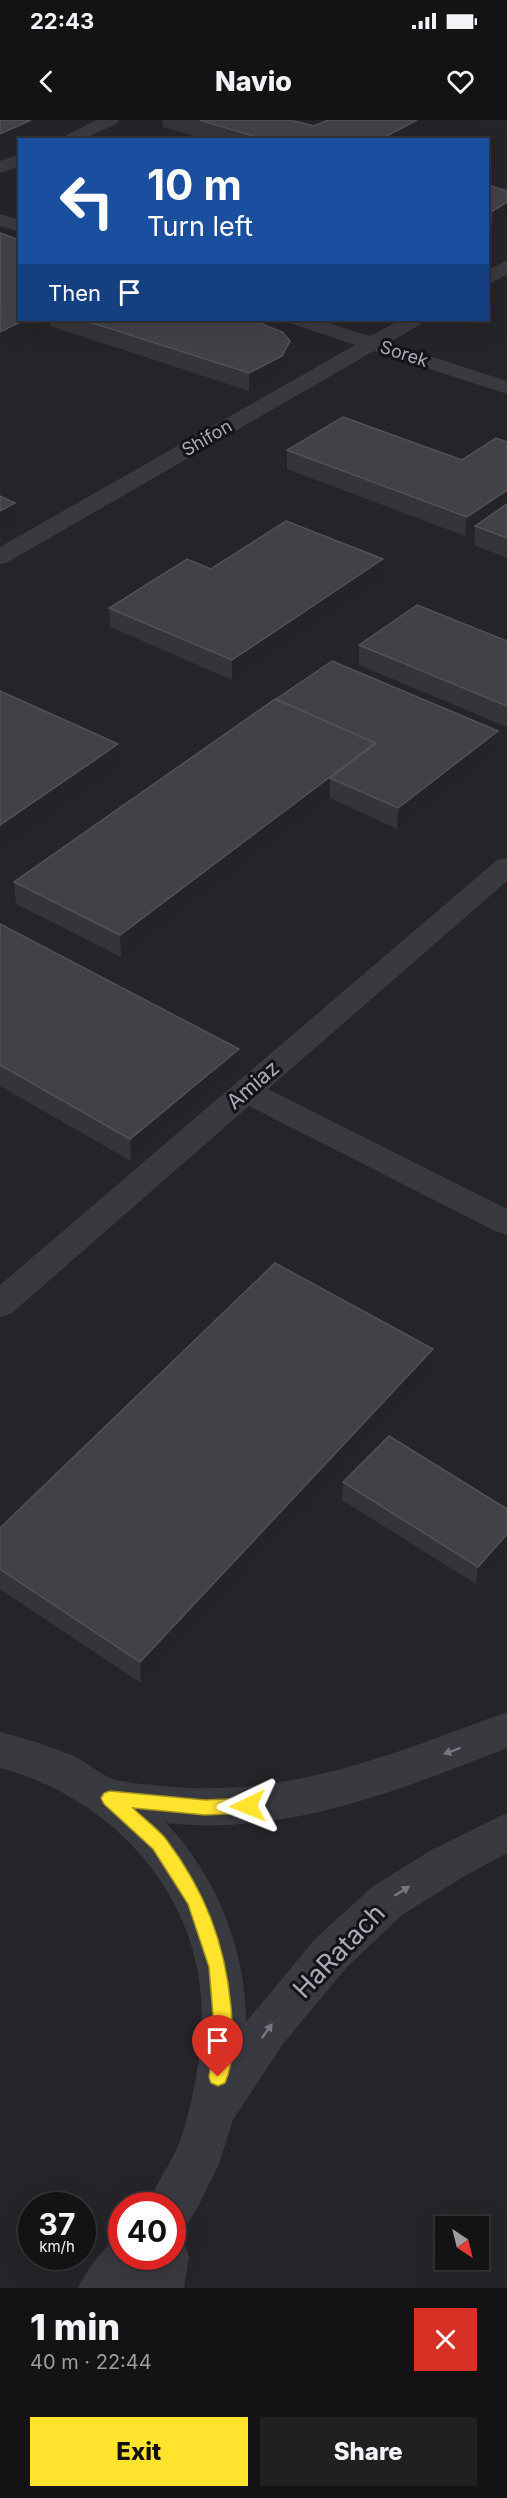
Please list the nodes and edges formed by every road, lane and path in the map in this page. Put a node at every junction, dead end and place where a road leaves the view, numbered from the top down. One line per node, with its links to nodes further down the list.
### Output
1 (110, 120): 2 (street)
2 (70, 138)
3 (18, 160): 4 (street)
4 (0, 168)
5 (0, 220): 6 (street)
6 (18, 225)
7 (507, 266): 8 (street)
8 (489, 277)
9 (303, 321): 11 (street, Sorek)
10 (412, 321): 11 (street, Shifon)
11 (372, 344): 12 (street, Sorek); 13 (street, Shifon)
12 (507, 388)
13 (0, 556)
14 (507, 866): 15 (street, Amiaz)
15 (246, 1091): 16 (street); 17 (street, Amiaz)
16 (507, 1222)
17 (0, 1304)
18 (507, 1730): 20 (street, one-way to 20)
19 (0, 1750): 20 (street)
20 (110, 1798): 22 (street)
21 (507, 1832): 22 (street, HaRatach, one-way to 21)
22 (212, 2115): 23 (street)
23 (180, 2192)
24 (120, 2270): 26 (street)
25 (163, 2270): 27 (street)
26 (102, 2288)
27 (160, 2288)

